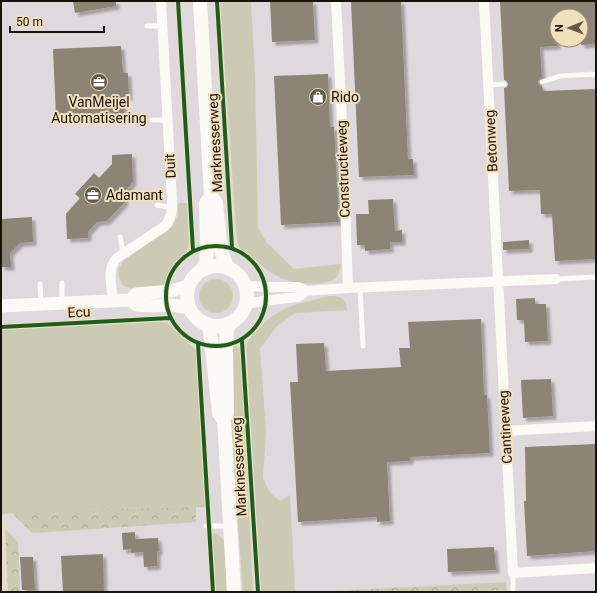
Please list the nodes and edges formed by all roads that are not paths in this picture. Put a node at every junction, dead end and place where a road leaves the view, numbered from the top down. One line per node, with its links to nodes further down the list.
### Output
1 (161, 1): 6 (street, Duit)
2 (200, 1): 13 (main road, Marknesserweg)
3 (336, 1): 27 (street, Constructieweg)
4 (484, 1): 10 (street, Betonweg)
5 (147, 26): 6 (lane)
6 (162, 26): 12 (street, Duit)
7 (596, 74): 8 (lane)
8 (542, 82)
9 (504, 84): 10 (lane)
10 (488, 85): 22 (street, Betonweg)
11 (152, 120): 12 (lane)
12 (167, 120): 15 (street, Duit)
13 (211, 196): 18 (main road, Marknesserweg); 19 (main road, Marknesserweg)
14 (157, 204): 15 (lane)
15 (172, 208): 17 (street, Duit)
16 (120, 237): 17 (lane)
17 (125, 252): 31 (street, Duit)
18 (228, 268): 19 (main road); 24 (main road)
19 (203, 269): 26 (main road)
20 (596, 277): 21 (lane)
21 (556, 279): 22 (street)
22 (498, 281): 28 (street); 42 (street, Cantineweg)
23 (62, 282): 32 (lane)
24 (244, 283): 29 (street); 35 (main road)
25 (40, 284): 33 (lane)
26 (188, 286): 30 (street, Ecu); 36 (main road)
27 (348, 288): 28 (street); 29 (street)
28 (360, 288): 39 (lane)
29 (306, 291): 35 (street)
30 (131, 300): 31 (street, Ecu); 36 (street, Ecu)
31 (113, 301): 32 (street, Ecu)
32 (62, 303): 33 (street, Ecu)
33 (41, 304): 34 (street, Ecu)
34 (1, 306)
35 (245, 306): 37 (main road)
36 (189, 308): 38 (main road)
37 (228, 324): 38 (main road); 40 (main road, Marknesserweg)
38 (207, 325): 40 (main road, Marknesserweg)
39 (363, 346)
40 (224, 419): 44 (main road, Marknesserweg)
41 (596, 426): 42 (street)
42 (506, 431): 46 (street, Cantineweg)
43 (206, 526): 44 (lane)
44 (230, 526): 48 (main road, Marknesserweg)
45 (596, 568): 46 (street)
46 (512, 573): 47 (lane)
47 (513, 588)
48 (234, 592)

